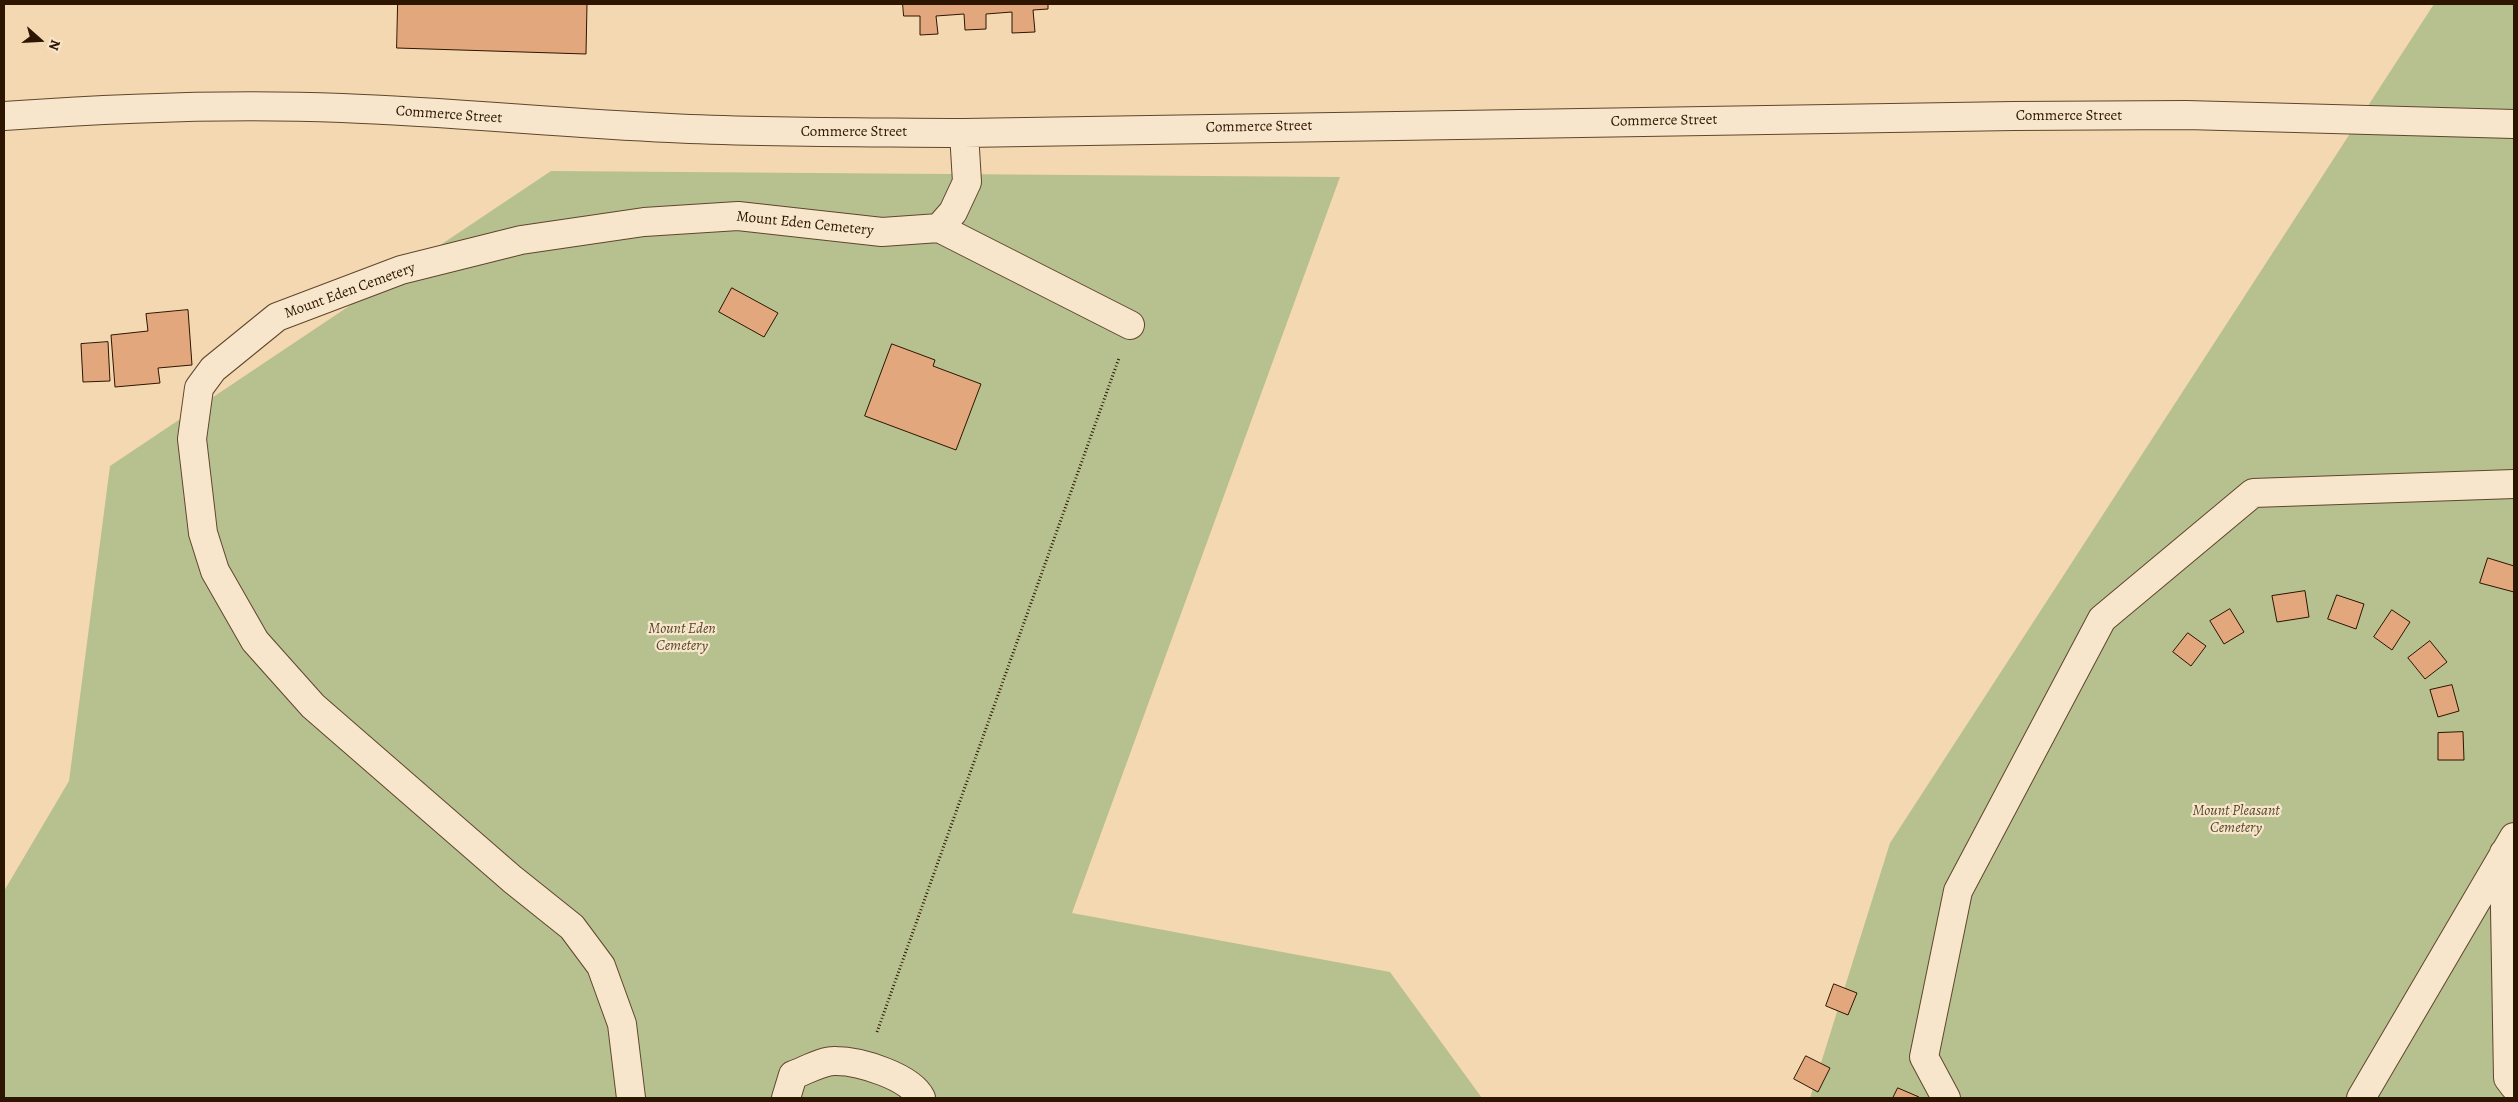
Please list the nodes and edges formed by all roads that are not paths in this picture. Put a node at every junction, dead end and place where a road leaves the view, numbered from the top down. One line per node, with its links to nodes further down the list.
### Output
1 (4, 116): 3 (street, Commerce Street)
2 (2514, 124): 3 (street, Commerce Street)
3 (964, 132): 4 (street)
4 (939, 228): 5 (street); 9 (street, Mount Eden Cemetery)
5 (1130, 325)
6 (2514, 484): 12 (street)
7 (2509, 845): 8 (street); 13 (street)
8 (2514, 1086)
9 (631, 1098)
10 (786, 1098): 11 (street)
11 (921, 1098)
12 (1946, 1098)
13 (2361, 1098)

